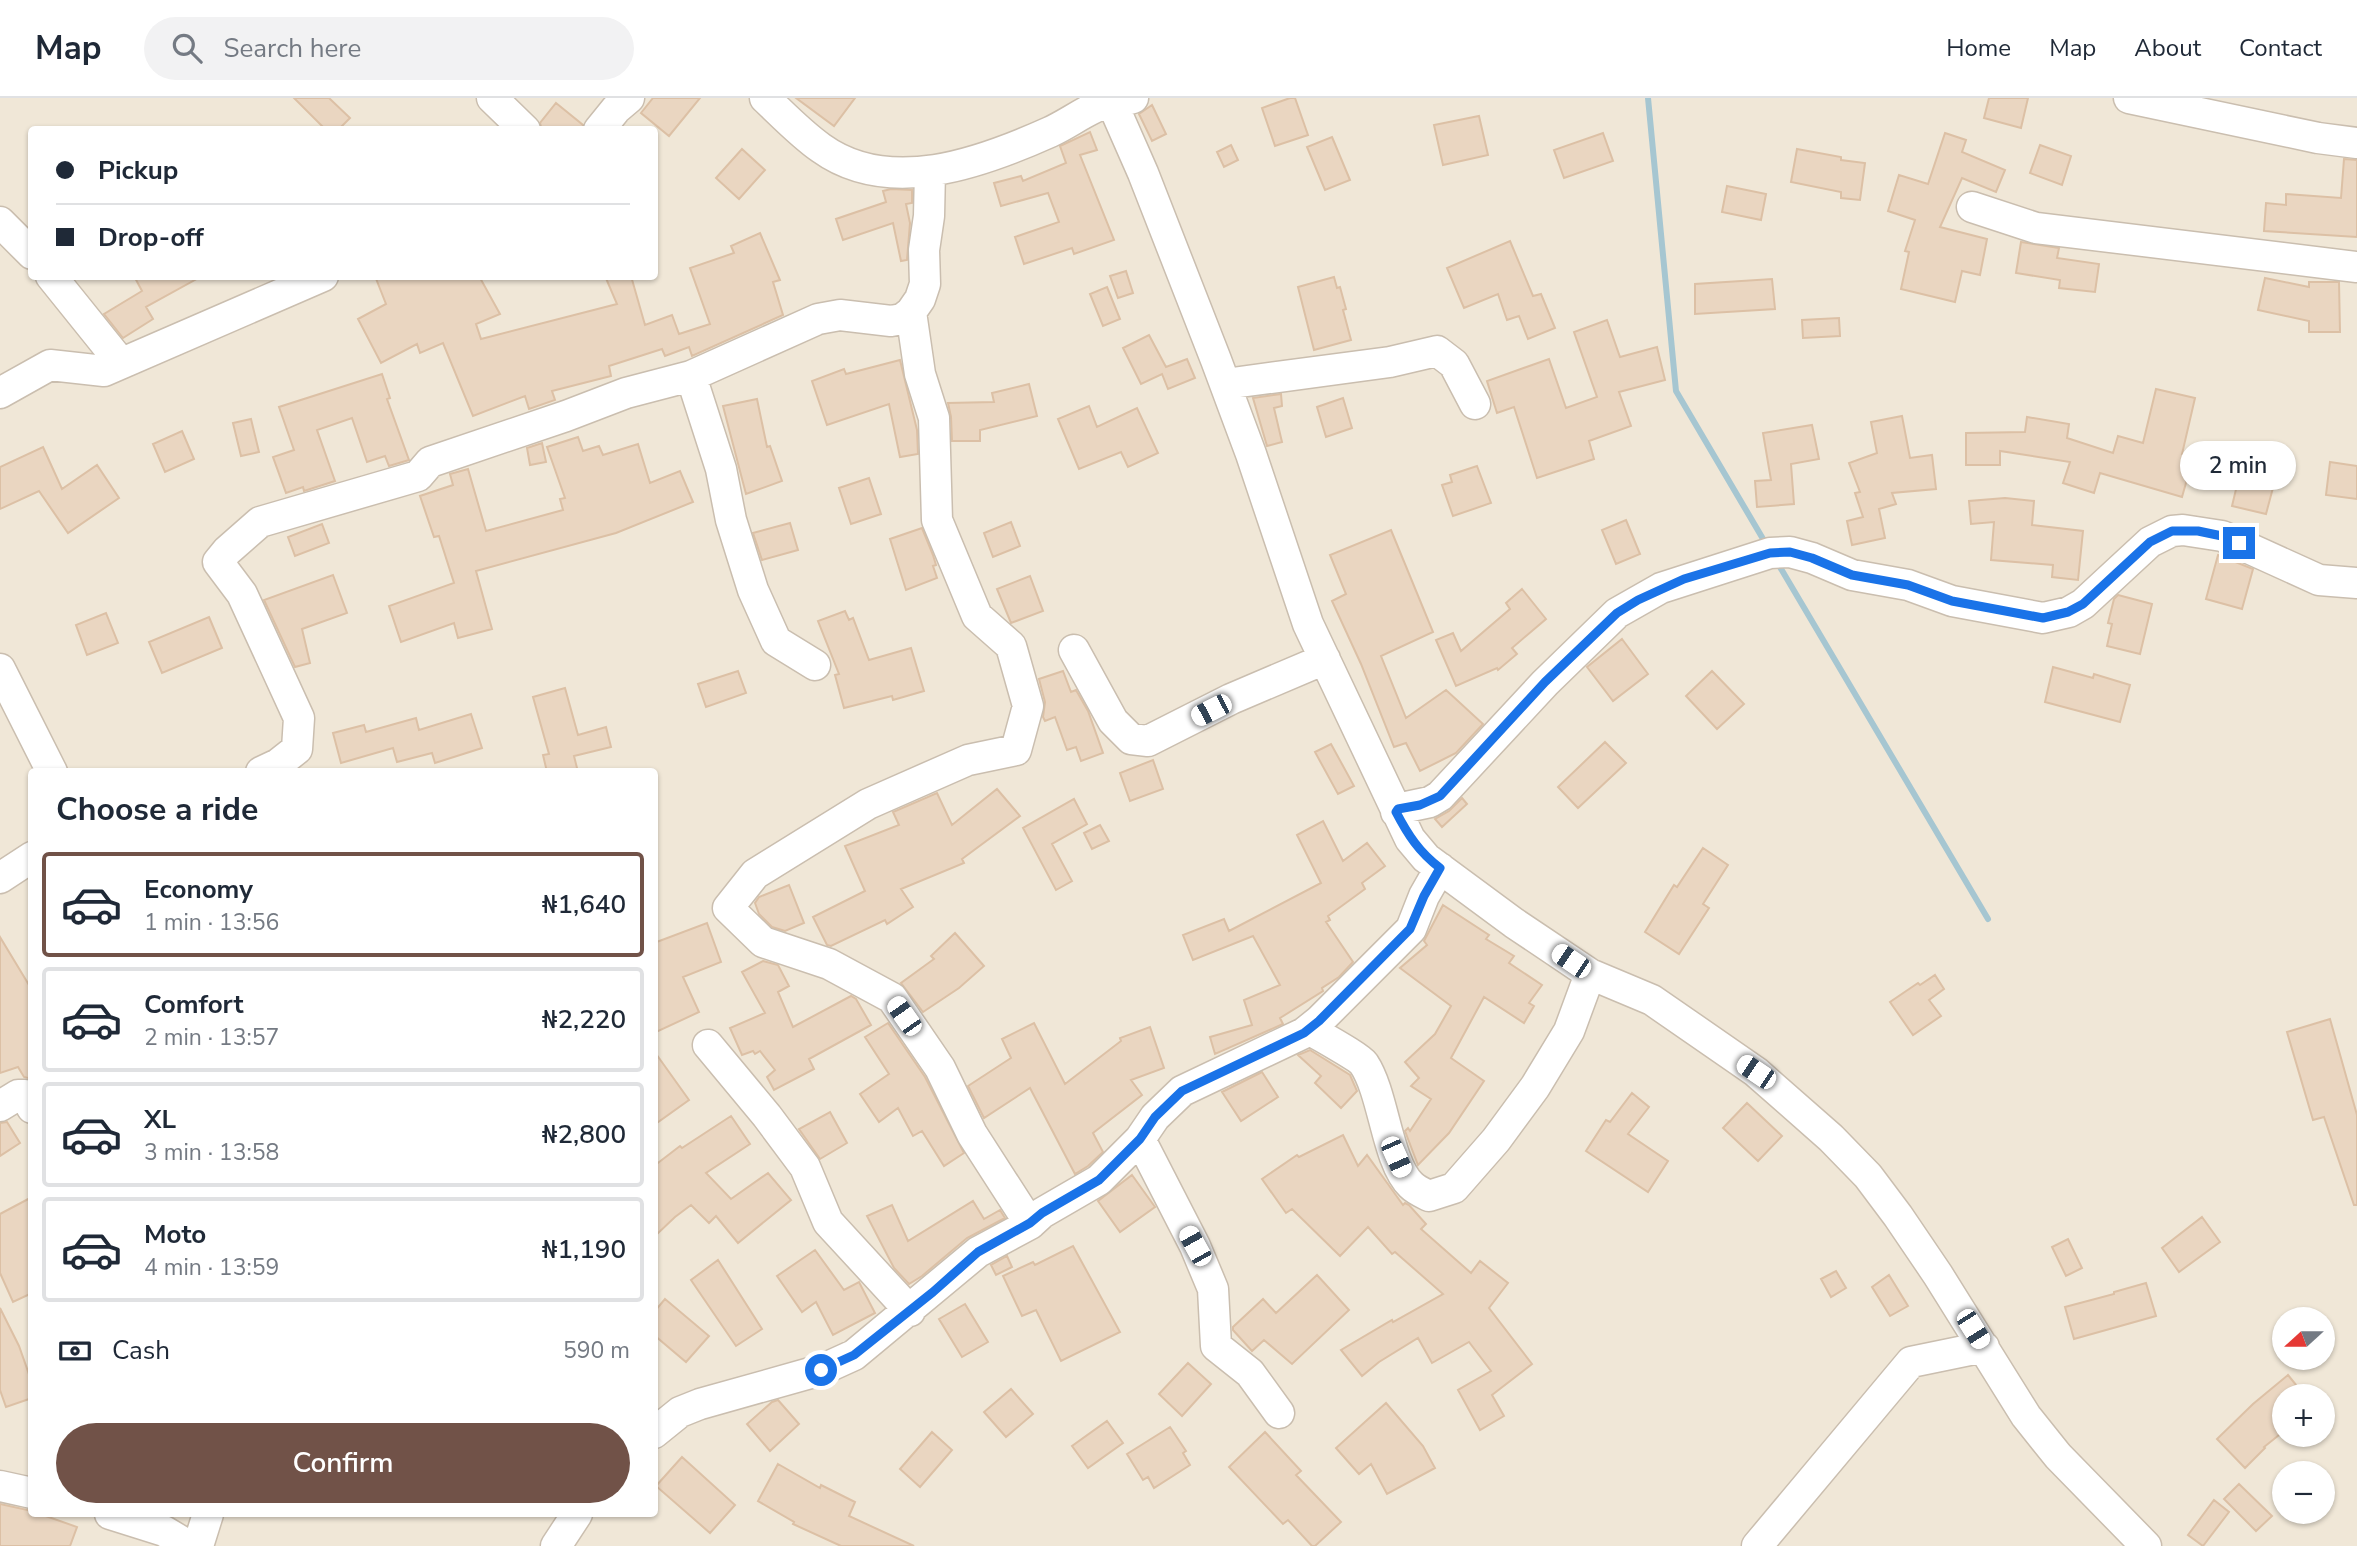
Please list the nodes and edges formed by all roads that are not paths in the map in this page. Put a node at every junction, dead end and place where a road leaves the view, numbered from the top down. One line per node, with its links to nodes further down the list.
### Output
1 (492, 98): 6 (street)
2 (629, 98): 7 (street)
3 (765, 98): 9 (street)
4 (2129, 98): 8 (street)
5 (1118, 99): 9 (street); 19 (street)
6 (521, 126)
7 (602, 126)
8 (2357, 143)
9 (930, 171): 16 (street)
10 (1972, 207): 13 (street)
11 (0, 222): 12 (street)
12 (28, 250)
13 (2357, 267)
14 (54, 280): 17 (street)
15 (314, 280): 17 (street)
16 (911, 312): 18 (street); 37 (street)
17 (121, 363): 20 (street)
18 (691, 376): 25 (street); 28 (street)
19 (1225, 384): 21 (street); 24 (street)
20 (0, 393)
21 (1475, 404)
22 (2357, 583): 29 (street)
23 (1074, 650): 24 (street)
24 (1325, 659): 29 (street)
25 (815, 664)
26 (0, 669): 27 (street)
27 (50, 768)
28 (270, 768)
29 (1396, 812): 31 (street)
30 (28, 860): 32 (street)
31 (1440, 868): 33 (street); 34 (street)
32 (0, 878)
33 (1590, 974): 34 (street); 39 (street)
34 (1309, 1029): 36 (street)
35 (708, 1045): 38 (street)
36 (1140, 1139): 37 (street); 40 (street)
37 (1030, 1223): 38 (street)
38 (910, 1311): 41 (street)
39 (1984, 1347): 50 (street); 51 (street)
40 (1279, 1413)
41 (658, 1430)
42 (0, 1486): 43 (street)
43 (28, 1492)
44 (120, 1517): 47 (street)
45 (207, 1517): 48 (street)
46 (575, 1517): 49 (street)
47 (189, 1546)
48 (198, 1546)
49 (556, 1546)
50 (1757, 1546)
51 (2146, 1546)

